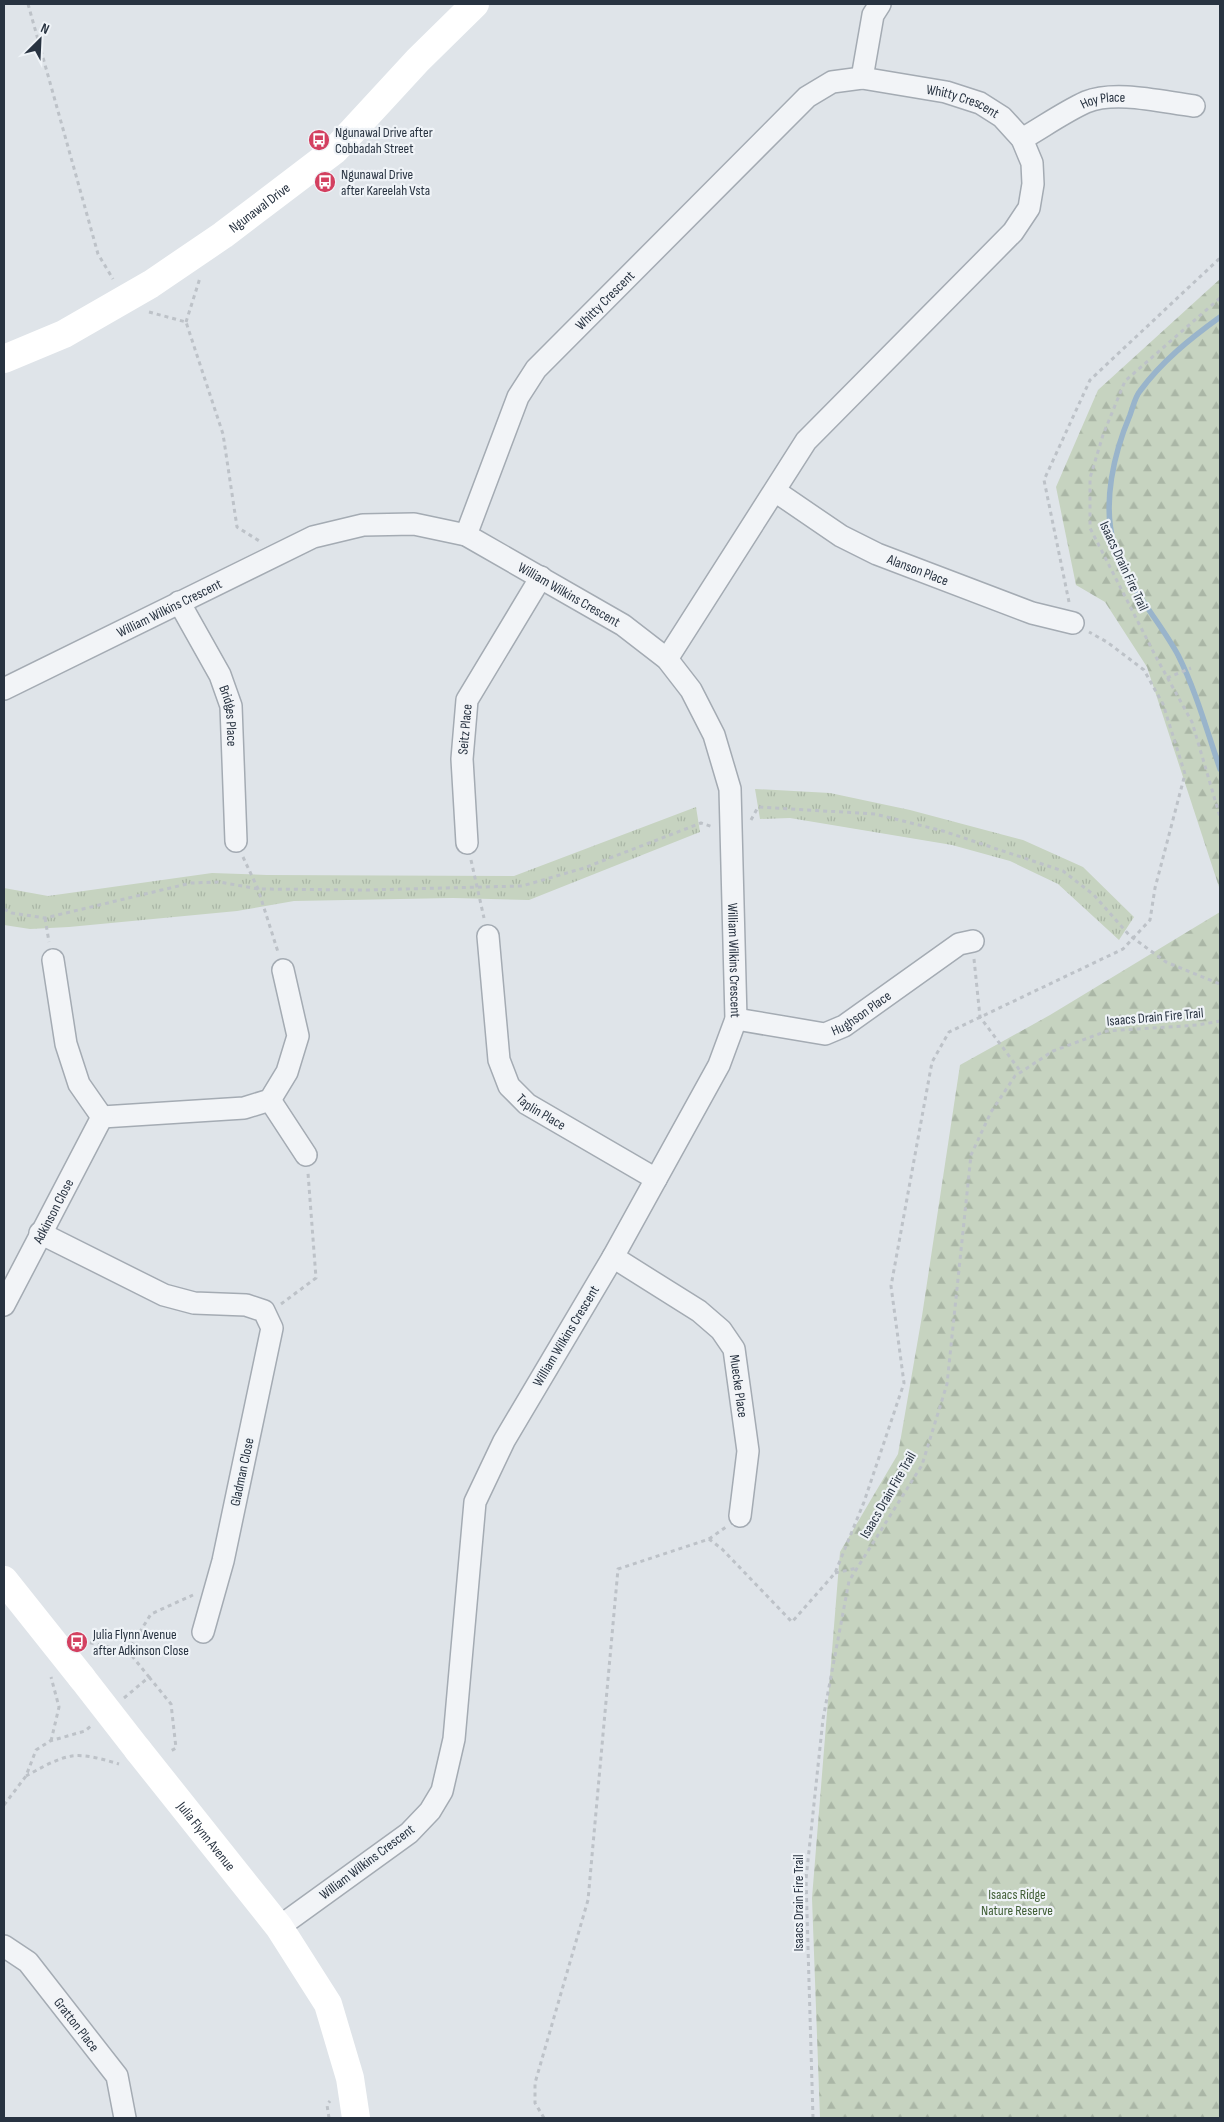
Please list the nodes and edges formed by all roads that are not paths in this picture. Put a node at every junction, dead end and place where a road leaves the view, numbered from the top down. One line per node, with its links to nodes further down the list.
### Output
1 (476, 4): 6 (street, Ngunawal Drive)
2 (880, 4): 3 (street)
3 (862, 78): 5 (street, Whitty Crescent); 8 (street, Whitty Crescent)
4 (1194, 106): 5 (street, Hoy Place)
5 (1022, 139): 7 (street, Whitty Crescent)
6 (4, 359)
7 (774, 491): 11 (street, Alanson Place); 12 (street, Whitty Crescent)
8 (466, 535): 9 (street, William Wilkins Crescent); 10 (street, William Wilkins Crescent)
9 (541, 577): 12 (street, William Wilkins Crescent); 15 (street, Seitz Place)
10 (179, 602): 13 (street, William Wilkins Crescent); 14 (street, Bridges Place)
11 (1073, 623)
12 (667, 659): 20 (street, William Wilkins Crescent)
13 (4, 689)
14 (236, 841)
15 (467, 843)
16 (488, 936): 24 (street, Taplin Place)
17 (972, 941): 20 (street, Hughson Place)
18 (53, 960): 22 (street)
19 (284, 970): 21 (street)
20 (736, 1020): 24 (street, William Wilkins Crescent)
21 (270, 1100): 22 (street); 23 (street)
22 (102, 1117): 25 (street, Adkinson Close)
23 (306, 1155)
24 (656, 1179): 26 (street, William Wilkins Crescent)
25 (40, 1234): 27 (street, Adkinson Close); 30 (street, Gladman Close)
26 (613, 1257): 28 (street, Muecke Place); 31 (street, William Wilkins Crescent)
27 (4, 1305)
28 (740, 1516)
29 (4, 1580): 31 (street, Julia Flynn Avenue, bridge)
30 (203, 1632)
31 (279, 1927): 34 (street, Julia Flynn Avenue)
32 (4, 1946): 33 (street, Gratton Place)
33 (125, 2118)
34 (356, 2118)

